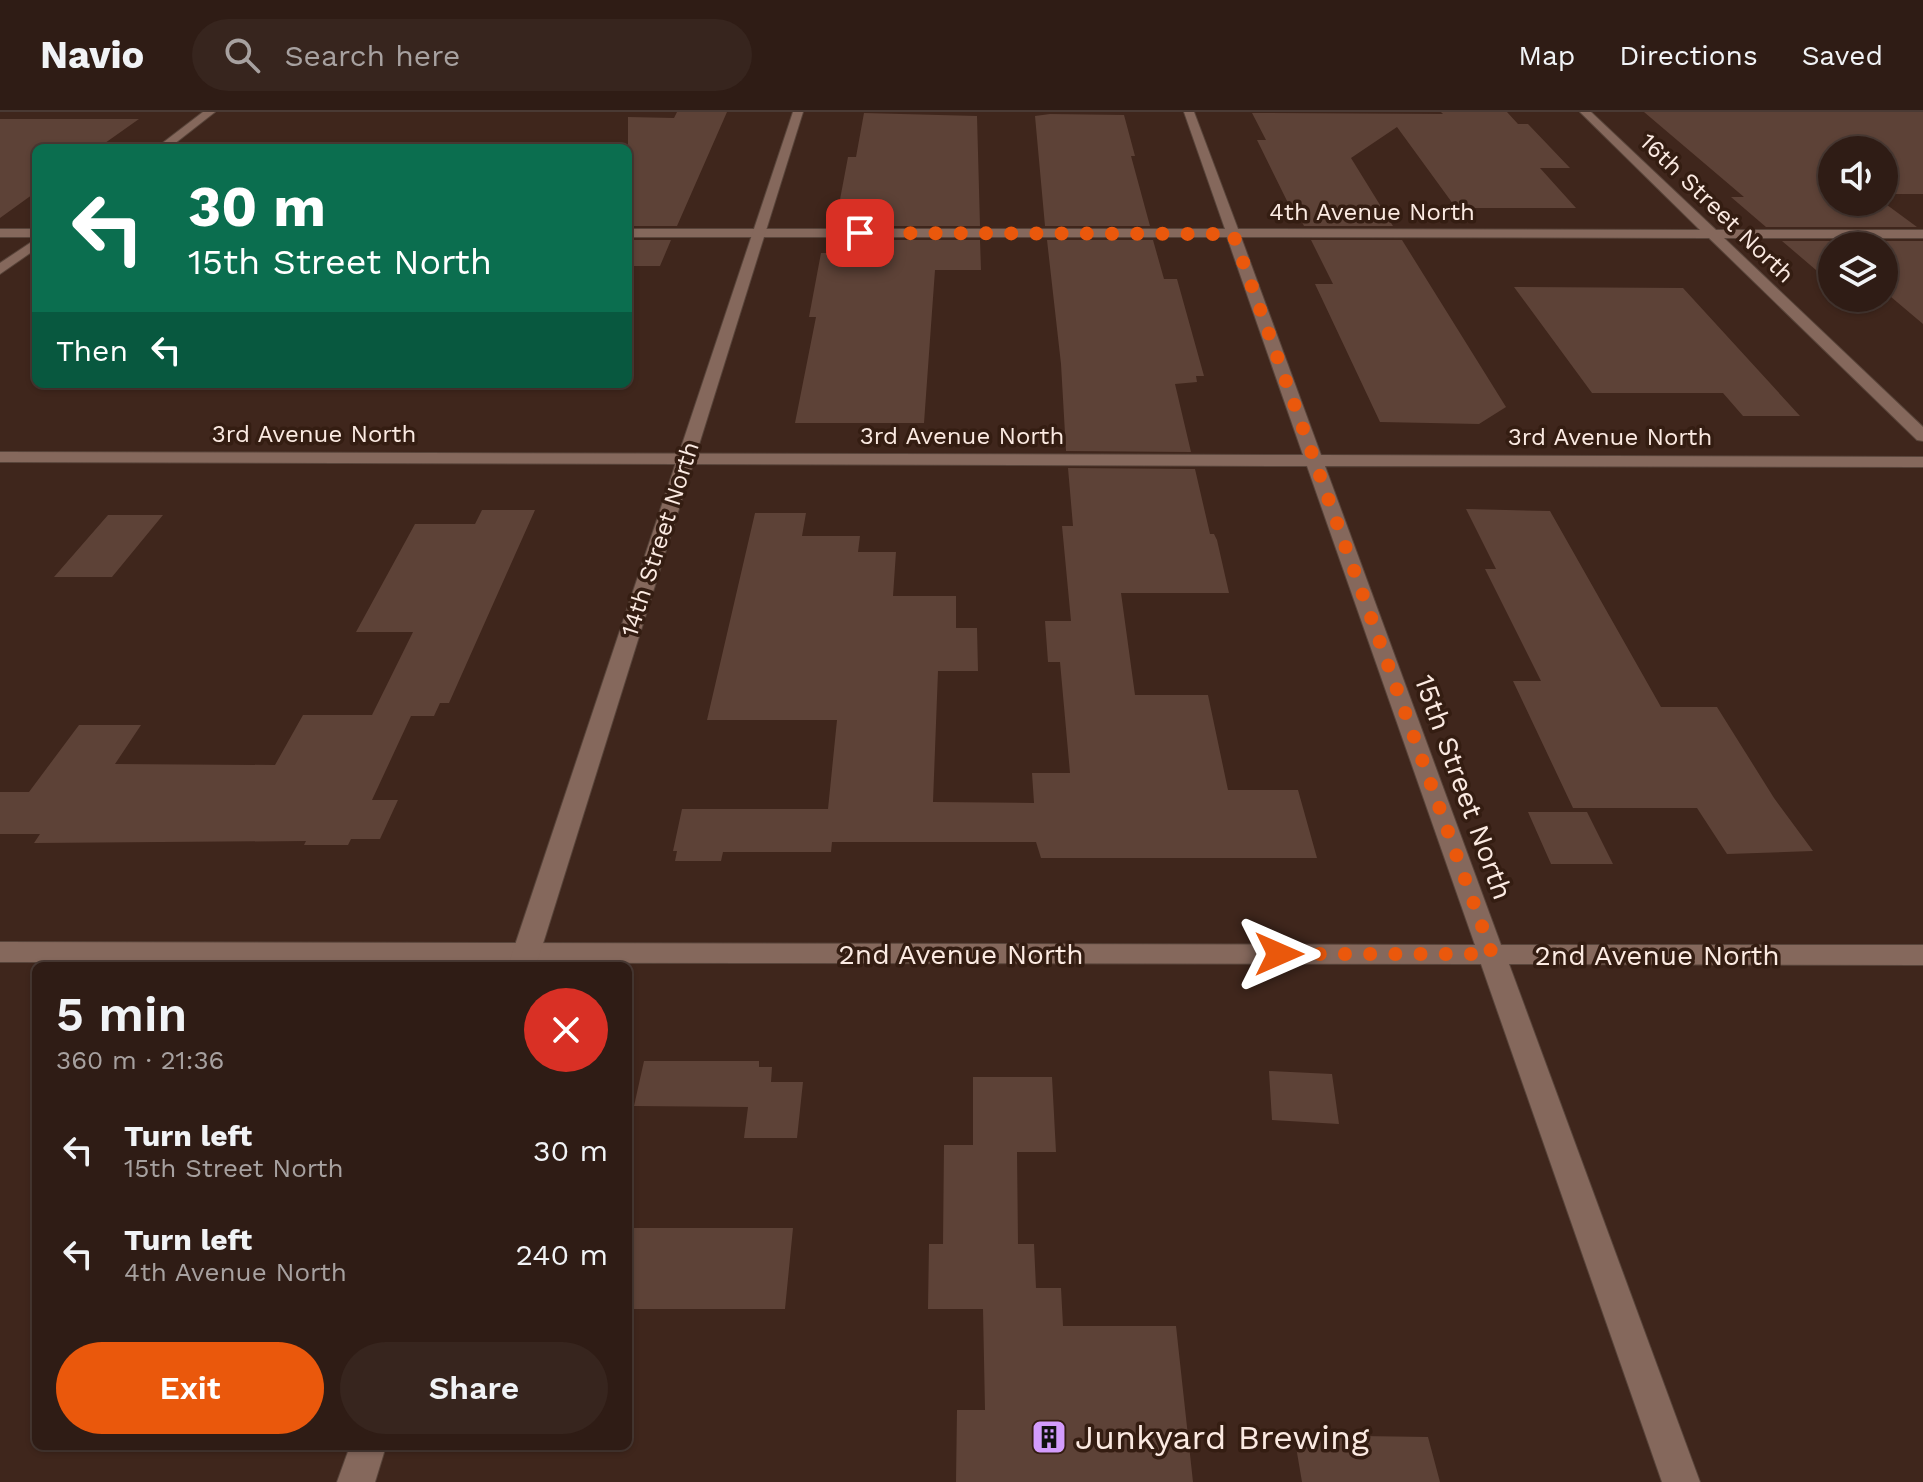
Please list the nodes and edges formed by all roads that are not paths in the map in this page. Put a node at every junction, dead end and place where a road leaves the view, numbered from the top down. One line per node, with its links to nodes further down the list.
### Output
1 (210, 112): 5 (street)
2 (798, 112): 9 (street, 14th Street North)
3 (1189, 112): 10 (street, 15th Street North)
4 (1585, 112): 11 (street, 16th Street North)
5 (167, 144)
6 (0, 233): 7 (street)
7 (32, 233)
8 (632, 233): 9 (street, 4th Avenue North)
9 (759, 233): 10 (street, 4th Avenue North); 17 (street, 14th Street North)
10 (1233, 234): 11 (street, 4th Avenue North); 18 (street, 15th Street North)
11 (1713, 234): 12 (street, 4th Avenue North); 15 (street, 16th Street North)
12 (1923, 234)
13 (32, 246): 14 (street)
14 (0, 270)
15 (1923, 436)
16 (0, 457): 17 (street, 3rd Avenue North)
17 (686, 459): 18 (street, 3rd Avenue North); 23 (street, 14th Street North)
18 (1314, 461): 19 (street, 3rd Avenue North); 21 (street, 15th Street North)
19 (1923, 462)
20 (0, 952): 23 (street, 2nd Avenue North)
21 (1492, 954): 22 (street, 2nd Avenue North); 23 (street, 2nd Avenue North); 26 (street, 15th Street North)
22 (1923, 955)
23 (524, 959)
24 (367, 1450): 25 (street)
25 (356, 1482)
26 (1681, 1482)

